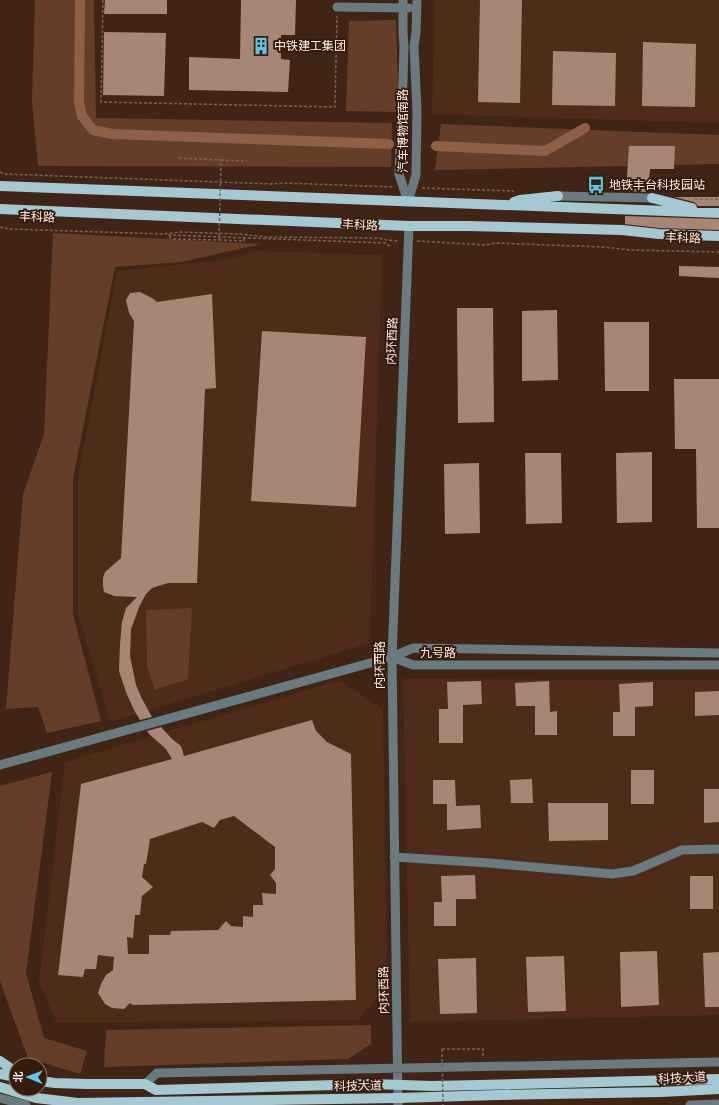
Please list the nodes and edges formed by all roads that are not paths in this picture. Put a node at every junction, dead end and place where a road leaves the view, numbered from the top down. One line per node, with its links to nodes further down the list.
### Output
1 (403, 4): 2 (street); 3 (street); 5 (street, 汽车博物馆南路)
2 (417, 4): 5 (street, 汽车博物馆南路)
3 (337, 7)
4 (0, 186): 8 (main road, 丰科路)
5 (408, 187): 8 (street, 汽车博物馆南路)
6 (558, 196): 7 (street); 9 (main road)
7 (652, 198): 11 (main road)
8 (408, 202): 9 (main road, 丰科路)
9 (506, 206): 11 (main road, 丰科路)
10 (0, 209): 13 (main road, 丰科路)
11 (703, 213): 12 (main road, 丰科路)
12 (719, 213)
13 (409, 226): 14 (main road, 丰科路); 16 (street, 内环西路)
14 (719, 236)
15 (719, 653): 16 (street, 九号路)
16 (392, 657): 17 (street, 九号路); 18 (street); 20 (street, 内环西路)
17 (719, 665)
18 (0, 765)
19 (719, 849): 20 (street)
20 (394, 857): 22 (street, 内环西路)
21 (719, 1062): 22 (street)
22 (397, 1069): 25 (street); 26 (street, 内环西路)
23 (719, 1079): 26 (main road, 科技大道)
24 (48, 1082): 25 (main road, 科技大道)
25 (145, 1084): 26 (main road, 科技大道)
26 (398, 1085): 31 (street, 内环西路)
27 (0, 1087): 30 (main road, 科技大道)
28 (719, 1089): 31 (main road, 科技大道)
29 (0, 1098): 34 (street)
30 (38, 1102): 32 (main road, 科技大道)
31 (398, 1102): 32 (main road, 科技大道)
32 (205, 1103)
33 (719, 1104): 35 (street)
34 (26, 1105)
35 (690, 1105)

